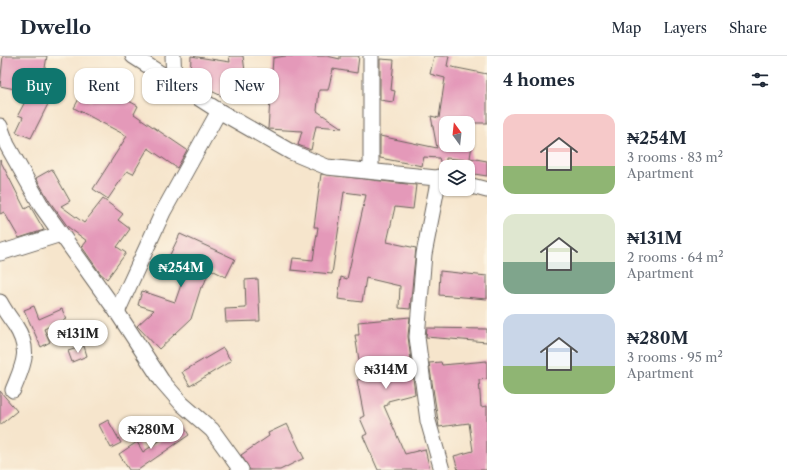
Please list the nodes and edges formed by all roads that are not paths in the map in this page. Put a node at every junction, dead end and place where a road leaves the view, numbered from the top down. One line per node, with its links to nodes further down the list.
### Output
1 (133, 56): 4 (street)
2 (173, 56): 5 (street)
3 (372, 56): 9 (street)
4 (153, 68)
5 (173, 68)
6 (208, 104): 7 (street)
7 (219, 111): 9 (street); 17 (street)
8 (0, 126): 14 (street)
9 (370, 171): 10 (street)
10 (439, 178)
11 (475, 186): 12 (street)
12 (487, 190)
13 (439, 191): 20 (street)
14 (61, 234): 15 (street); 17 (street)
15 (1, 254)
16 (0, 302): 18 (street)
17 (117, 312): 19 (street)
18 (13, 390)
19 (241, 470)
20 (442, 470)

